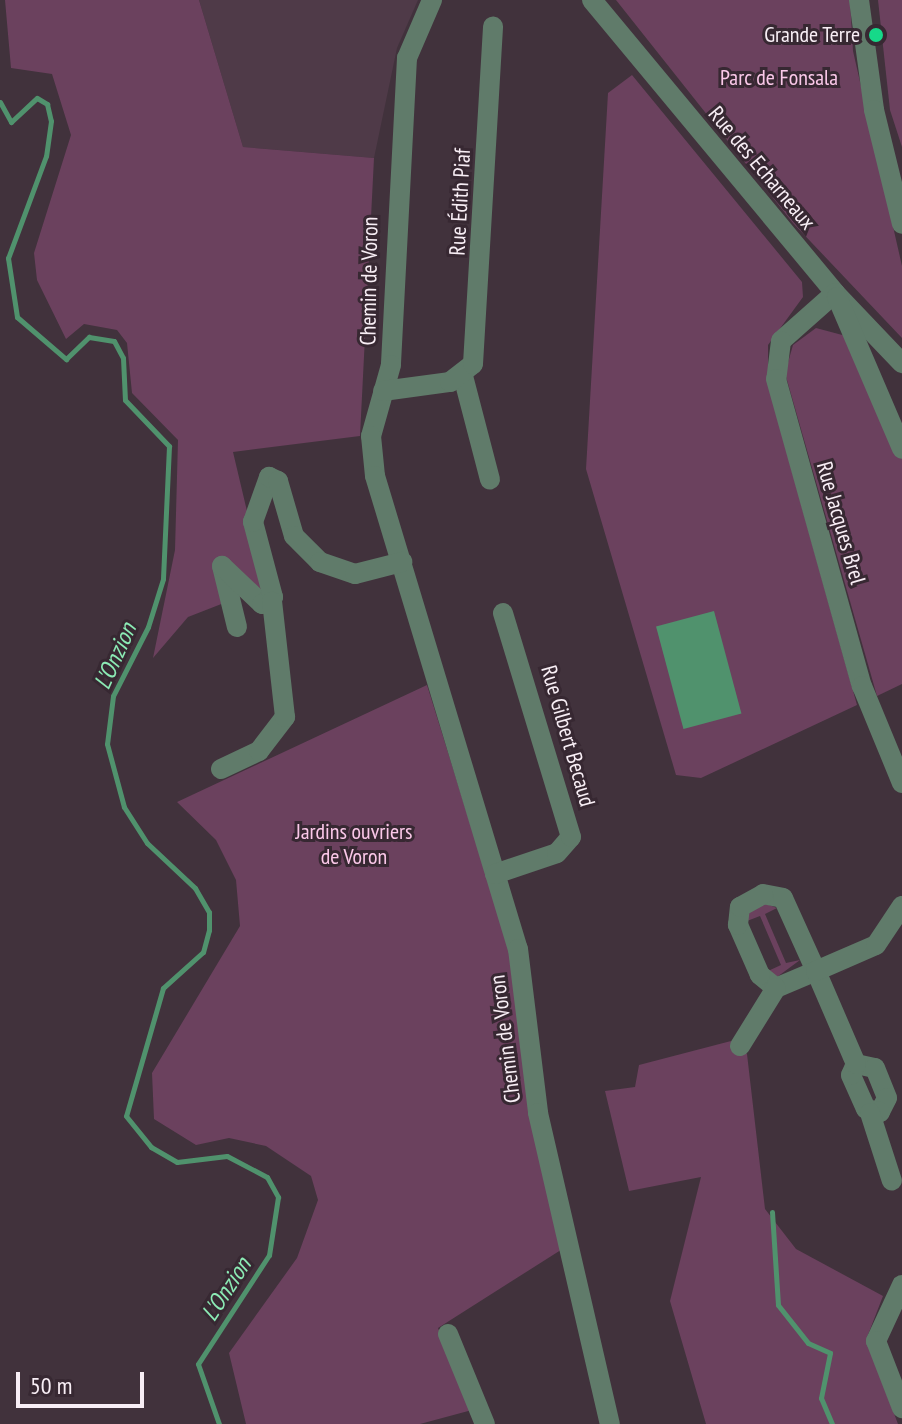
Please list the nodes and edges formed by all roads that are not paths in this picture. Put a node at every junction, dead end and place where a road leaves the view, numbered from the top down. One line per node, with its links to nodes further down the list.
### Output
1 (432, 0): 9 (street, Chemin de Voron)
2 (592, 0): 6 (street, Rue des Echarneaux)
3 (859, 0): 5 (street)
4 (493, 27): 8 (street, Rue Édith Piaf)
5 (902, 224)
6 (835, 293): 7 (street, Rue des Echarneaux); 10 (street, Rue des Echarneaux); 17 (street, Rue Jacques Brel)
7 (901, 360)
8 (463, 376): 9 (street); 11 (street)
9 (383, 391): 12 (street, Chemin de Voron)
10 (902, 449)
11 (490, 480)
12 (402, 562): 13 (street); 18 (street, Chemin de Voron)
13 (272, 602): 15 (street); 16 (street)
14 (503, 613): 18 (street, Rue Gilbert Becaud)
15 (237, 627)
16 (221, 769)
17 (902, 783)
18 (495, 874): 28 (street, Chemin de Voron)
19 (902, 906): 20 (street)
20 (816, 971): 21 (street); 21 (street); 23 (street)
21 (776, 988): 22 (street)
22 (740, 1046)
23 (892, 1181)
24 (902, 1285): 26 (street)
25 (448, 1334): 27 (street)
26 (902, 1408)
27 (485, 1424)
28 (610, 1424)

